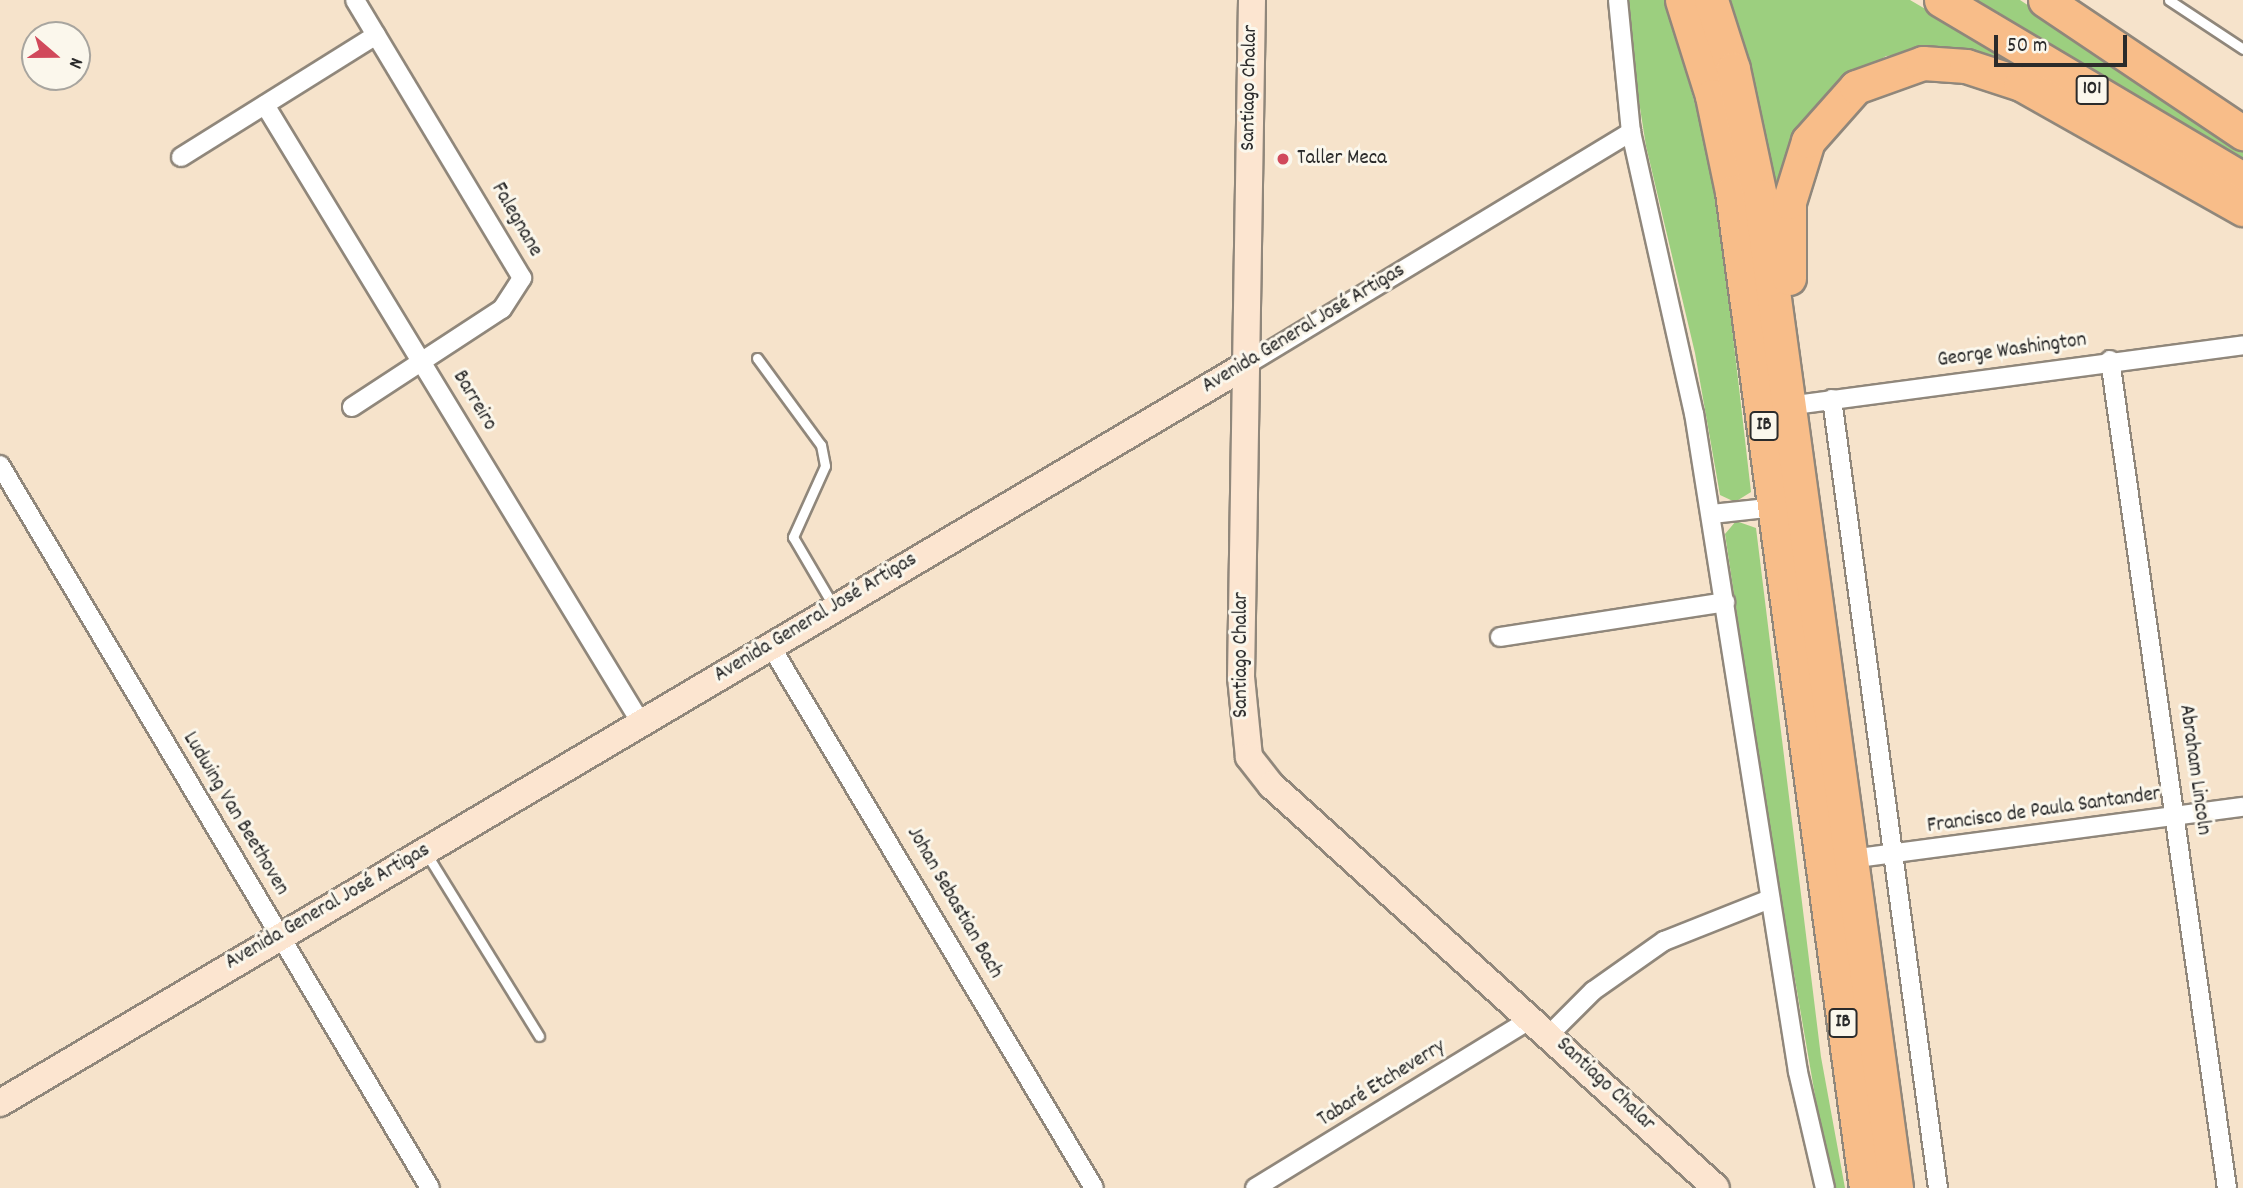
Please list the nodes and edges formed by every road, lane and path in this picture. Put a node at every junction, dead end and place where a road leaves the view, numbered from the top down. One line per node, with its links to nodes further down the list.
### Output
1 (355, 0): 9 (street, Falegnane)
2 (1251, 0): 21 (street, Santiago Chalar)
3 (1618, 0): 12 (street)
4 (1682, 0): 26 (highway, IB)
5 (1711, 0): 23 (highway, IB)
6 (1941, 0): 15 (highway, 101)
7 (2045, 0): 13 (highway, 101)
8 (2169, 0): 10 (lane)
9 (376, 35): 11 (street); 20 (street, Falegnane)
10 (2243, 49)
11 (265, 105): 14 (street); 20 (street, Barreiro)
12 (1631, 132): 21 (street, Avenida General José Artigas); 27 (street)
13 (2243, 133)
14 (180, 157)
15 (2243, 179)
16 (2243, 209): 23 (highway)
17 (2243, 345): 19 (street, George Washington)
18 (757, 358): 29 (lane)
19 (2110, 360): 22 (street, George Washington); 34 (street, Abraham Lincoln)
20 (424, 364): 24 (street, Falegnane); 32 (street, Barreiro)
21 (1243, 367): 29 (street, Avenida General José Artigas); 40 (street, Santiago Chalar)
22 (1832, 398): 23 (street, George Washington); 36 (street)
23 (1787, 400): 37 (highway, IB)
24 (352, 407)
25 (0, 465): 39 (street, Ludwing Van Beethoven)
26 (1775, 507): 27 (street); 48 (highway, IB)
27 (1712, 514): 28 (street)
28 (1725, 603): 30 (street); 38 (street)
29 (834, 607): 31 (street, Avenida General José Artigas)
30 (1500, 637)
31 (770, 645): 32 (street, Avenida General José Artigas); 44 (street, Johan Sebastian Bach)
32 (641, 723): 35 (street, Avenida General José Artigas)
33 (2243, 807): 34 (street, Francisco de Paula Santander)
34 (2178, 815): 36 (street, Francisco de Paula Santander); 51 (street, Abraham Lincoln)
35 (426, 851): 39 (street, Avenida General José Artigas); 41 (lane)
36 (1889, 855): 37 (street, Francisco de Paula Santander); 50 (street)
37 (1851, 859): 49 (highway, IB)
38 (1770, 899): 40 (street, Tabaré Etcheverry); 47 (street)
39 (280, 933): 42 (street, Avenida General José Artigas); 43 (street, Ludwing Van Beethoven)
40 (1541, 1026): 45 (street, Tabaré Etcheverry); 46 (street, Santiago Chalar)
41 (539, 1036)
42 (0, 1103)
43 (430, 1188)
44 (1094, 1188)
45 (1255, 1188)
46 (1716, 1188)
47 (1825, 1188)
48 (1866, 1188)
49 (1896, 1188)
50 (1938, 1188)
51 (2227, 1188)

